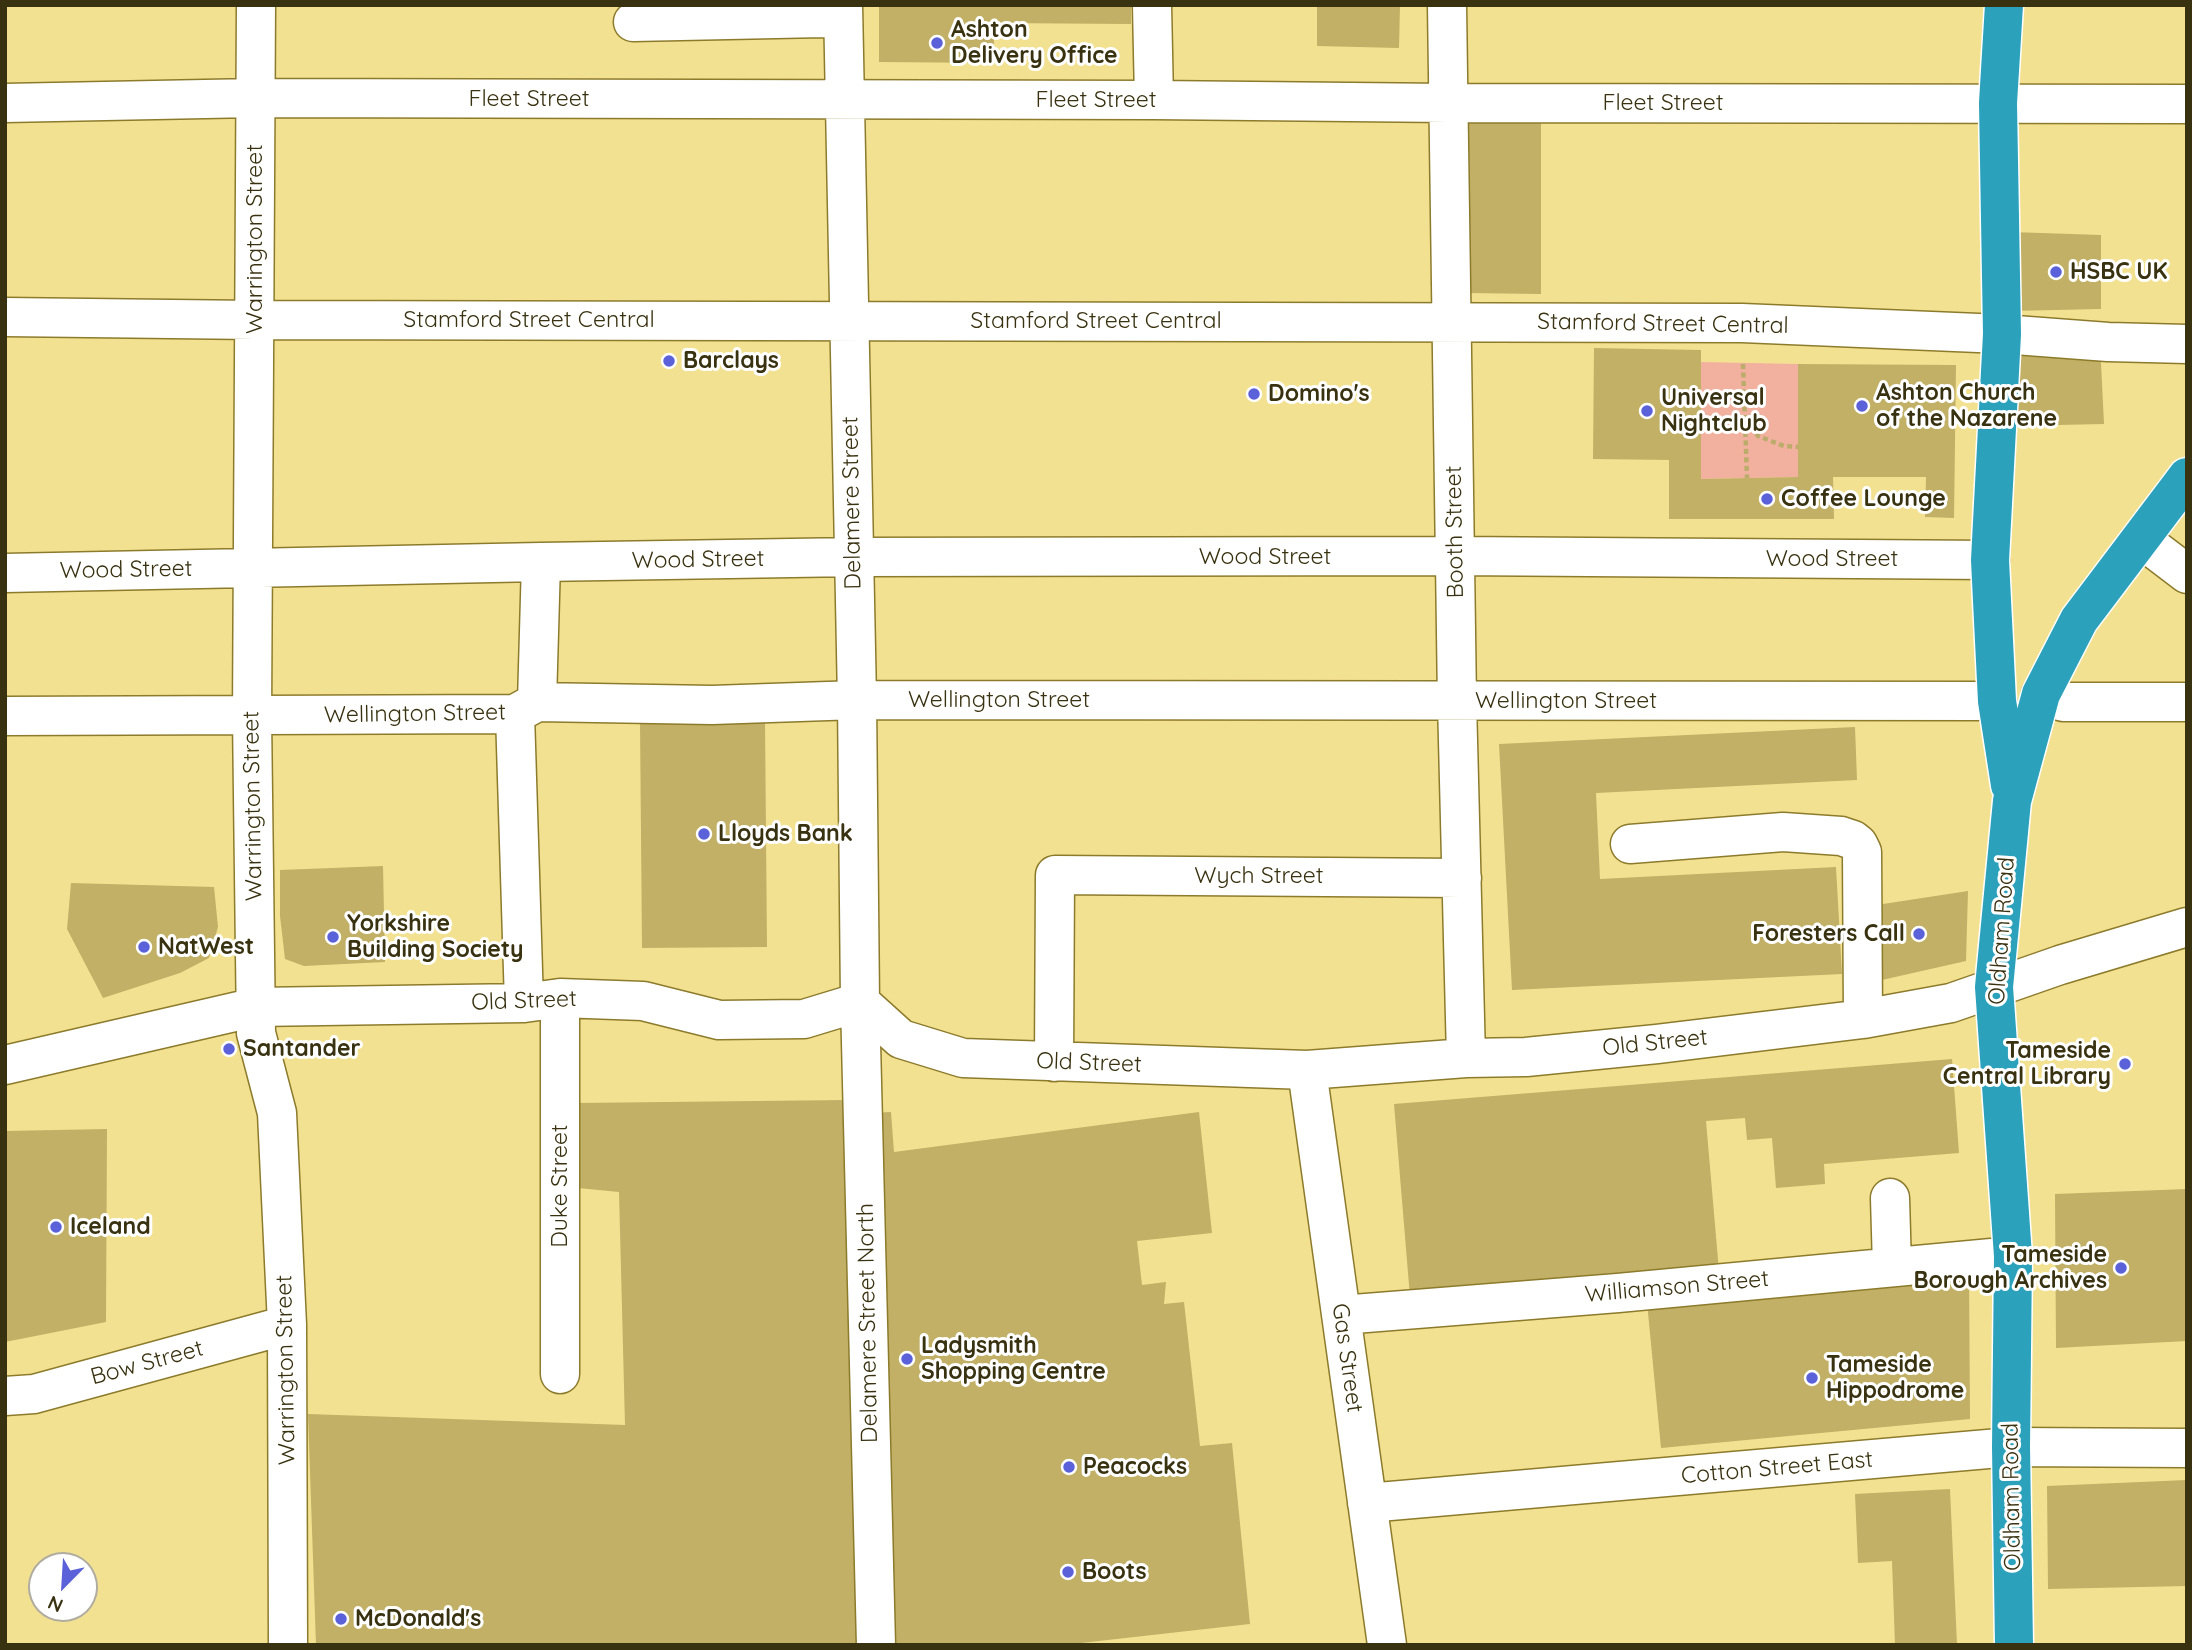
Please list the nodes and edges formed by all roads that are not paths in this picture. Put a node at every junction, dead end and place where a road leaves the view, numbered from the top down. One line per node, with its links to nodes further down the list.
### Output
1 (256, 5): 7 (street, Warrington Street)
2 (1152, 5): 9 (street)
3 (1447, 5): 11 (street, Booth Street)
4 (2004, 5): 12 (highway)
5 (843, 12): 6 (street); 8 (street, Delamere Street)
6 (633, 22)
7 (255, 98): 8 (street, Fleet Street); 10 (street, Fleet Street); 15 (street, Warrington Street)
8 (845, 100): 9 (street, Fleet Street); 16 (street, Delamere Street)
9 (1154, 100): 11 (street, Fleet Street)
10 (5, 103)
11 (1448, 103): 12 (street, Fleet Street); 17 (street, Booth Street)
12 (1998, 103): 13 (street, Fleet Street); 18 (highway)
13 (2187, 104)
14 (5, 317): 15 (street, Stamford Street Central)
15 (255, 320): 16 (street, Stamford Street Central); 26 (street, Warrington Street)
16 (848, 321): 17 (street, Stamford Street Central); 23 (street, Delamere Street)
17 (1450, 322): 18 (street, Stamford Street Central); 22 (street, Booth Street)
18 (2002, 334): 19 (street, Stamford Street Central); 24 (highway)
19 (2187, 344)
20 (2187, 477): 21 (highway, Oldham Road)
21 (2141, 539): 28 (street); 29 (highway, Oldham Road)
22 (1456, 556): 23 (street, Wood Street); 24 (street, Wood Street); 31 (street, Booth Street)
23 (853, 557): 25 (street, Wood Street); 30 (street, Delamere Street)
24 (1990, 560): 32 (highway)
25 (541, 562): 26 (street, Wood Street); 34 (street)
26 (254, 567): 27 (street, Wood Street); 36 (street, Warrington Street)
27 (5, 573)
28 (2187, 574)
29 (2040, 694): 33 (street); 37 (highway, Oldham Road)
30 (858, 700): 31 (street, Wellington Street); 34 (street, Wellington Street); 43 (street, Delamere Street)
31 (1457, 701): 32 (street, Wellington Street); 39 (street, Booth Street)
32 (1997, 701): 37 (highway)
33 (2187, 702)
34 (526, 708): 36 (street, Wellington Street); 42 (street, Duke Street)
35 (5, 716): 36 (street, Wellington Street)
36 (251, 716): 44 (street, Warrington Street)
37 (2012, 801): 41 (highway, Oldham Road)
38 (1630, 844): 45 (street)
39 (1462, 878): 46 (street, Booth Street); 47 (street, Wych Street)
40 (2187, 927): 41 (street, Old Street)
41 (1994, 987): 45 (street, Old Street); 51 (highway, Oldham Road)
42 (542, 1000): 43 (street, Old Street); 44 (street, Old Street); 55 (street, Duke Street)
43 (860, 1002): 47 (street, Old Street); 62 (street, Delamere Street North)
44 (256, 1007): 48 (street, Old Street); 54 (street, Warrington Street)
45 (1863, 1019): 46 (street, Old Street)
46 (1466, 1058): 49 (street, Old Street)
47 (1054, 1062): 49 (street, Old Street)
48 (5, 1065)
49 (1307, 1070): 53 (street, Gas Street)
50 (1889, 1198): 52 (street)
51 (2013, 1256): 52 (street, Williamson Street); 57 (highway, Oldham Road)
52 (1892, 1267): 53 (street, Williamson Street)
53 (1341, 1315): 59 (street, Gas Street)
54 (287, 1325): 56 (street, Bow Street); 61 (street, Warrington Street)
55 (560, 1374)
56 (5, 1396)
57 (2011, 1447): 58 (street, Cotton Street East); 59 (street, Cotton Street East); 63 (highway, Oldham Road)
58 (2187, 1448)
59 (1367, 1503): 60 (street, Gas Street)
60 (1378, 1635)
61 (288, 1645)
62 (876, 1645)
63 (2014, 1645)

